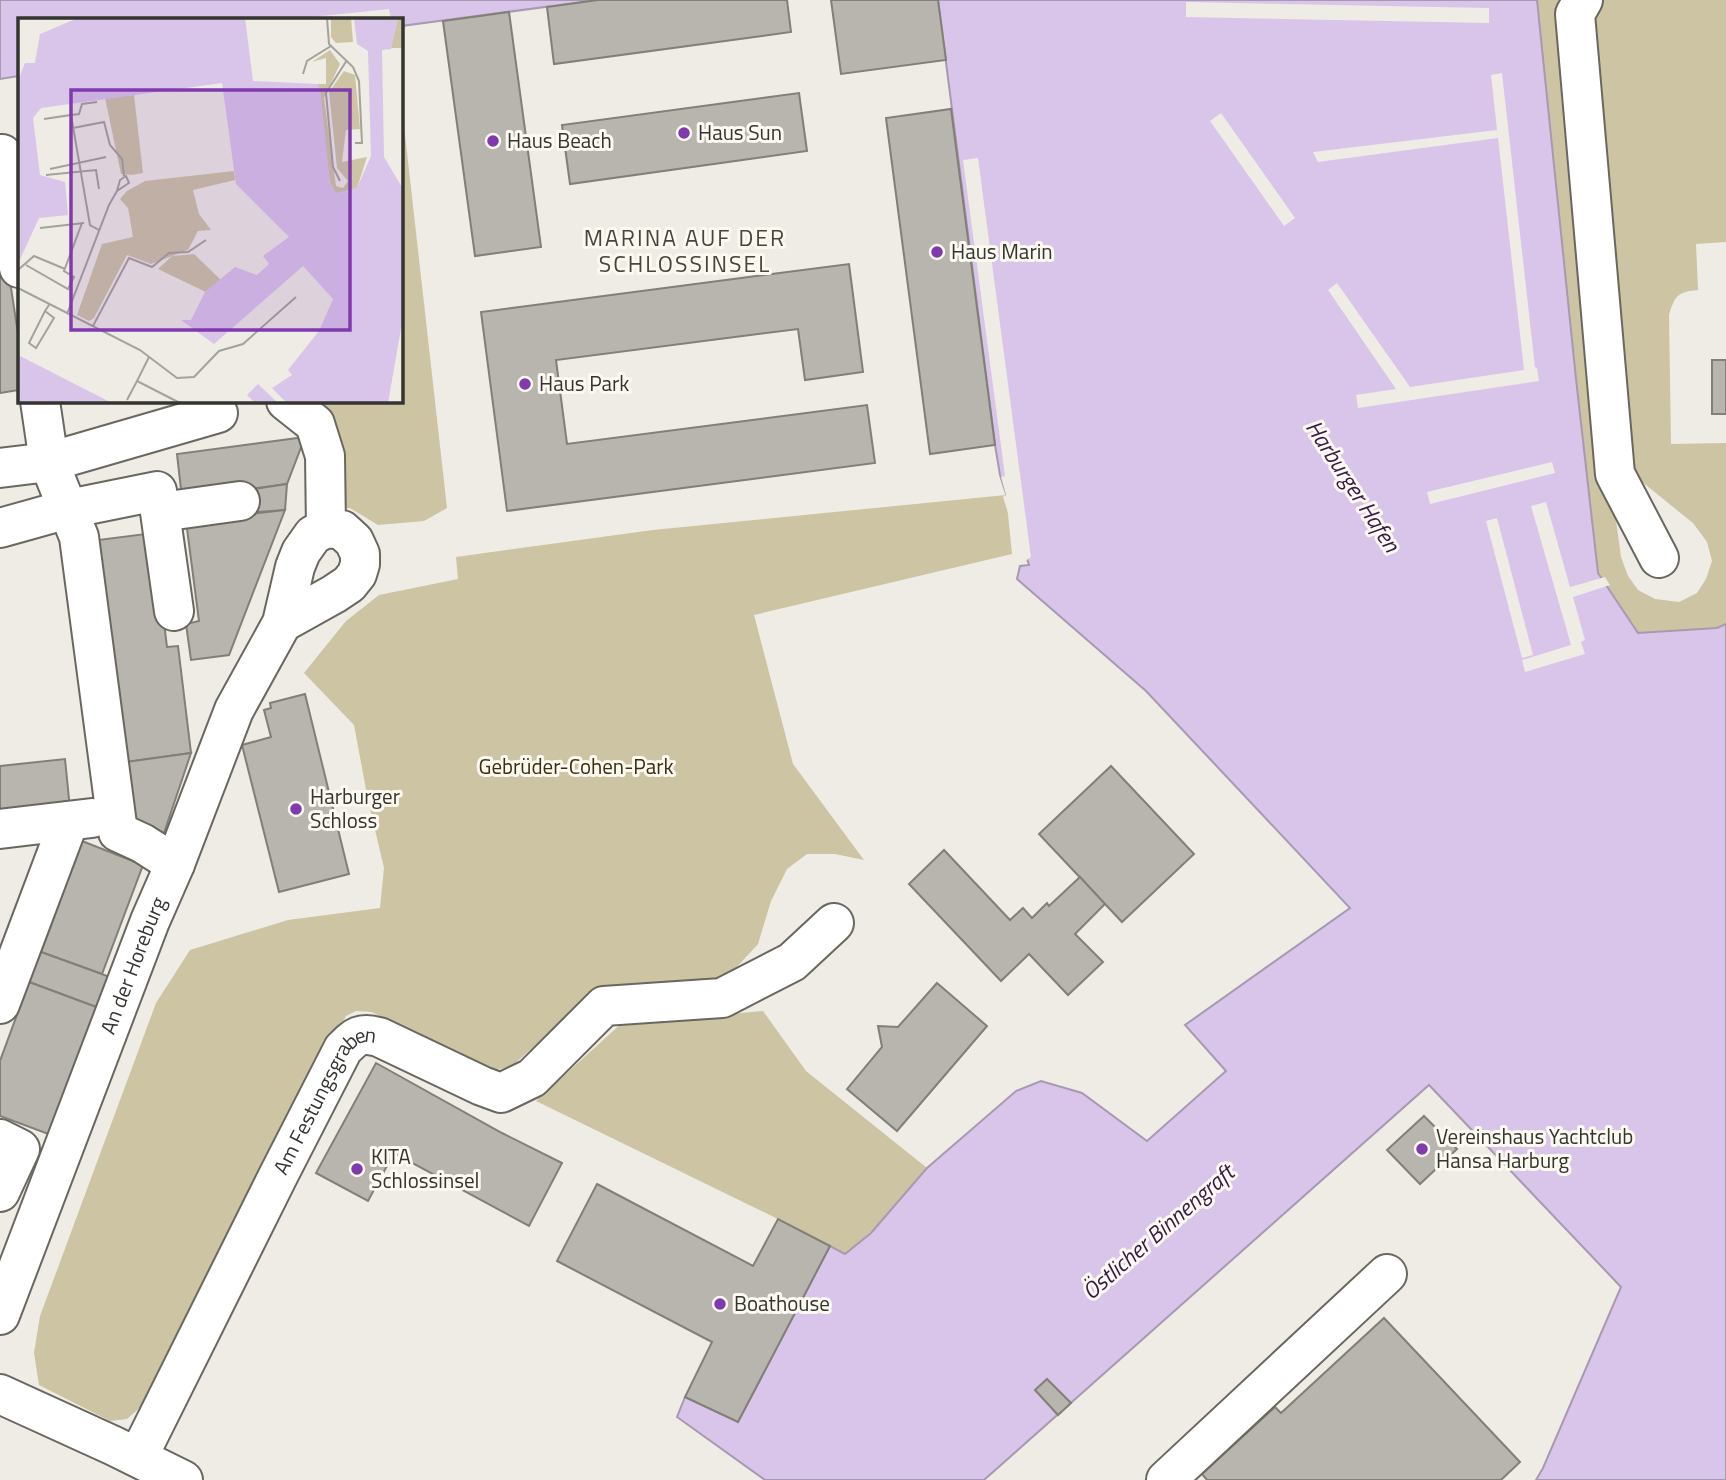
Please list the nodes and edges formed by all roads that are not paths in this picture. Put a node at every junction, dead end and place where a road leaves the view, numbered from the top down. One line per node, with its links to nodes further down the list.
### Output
1 (1583, 0): 14 (street)
2 (7, 153): 3 (street)
3 (17, 244)
4 (40, 402): 7 (street)
5 (287, 402): 13 (street)
6 (218, 413): 7 (street)
7 (49, 461): 8 (street); 10 (street)
8 (0, 468)
9 (240, 501): 11 (street)
10 (68, 509): 11 (street); 12 (street); 17 (street)
11 (161, 512): 15 (street)
12 (0, 527)
13 (327, 528): 16 (street, An der Horeburg); 16 (street)
14 (1659, 558)
15 (174, 611)
16 (282, 623): 20 (street, An der Horeburg)
17 (116, 816): 18 (street); 20 (street)
18 (69, 821): 19 (street); 22 (street)
19 (0, 829)
20 (175, 864): 26 (street, An der Horeburg)
21 (834, 923): 28 (street, Am Festungsgraben)
22 (0, 1004)
23 (0, 1139): 24 (street)
24 (0, 1192)
25 (1387, 1274): 30 (street)
26 (0, 1315)
27 (0, 1394): 28 (street)
28 (138, 1457): 29 (street)
29 (183, 1480)
30 (1166, 1480)

